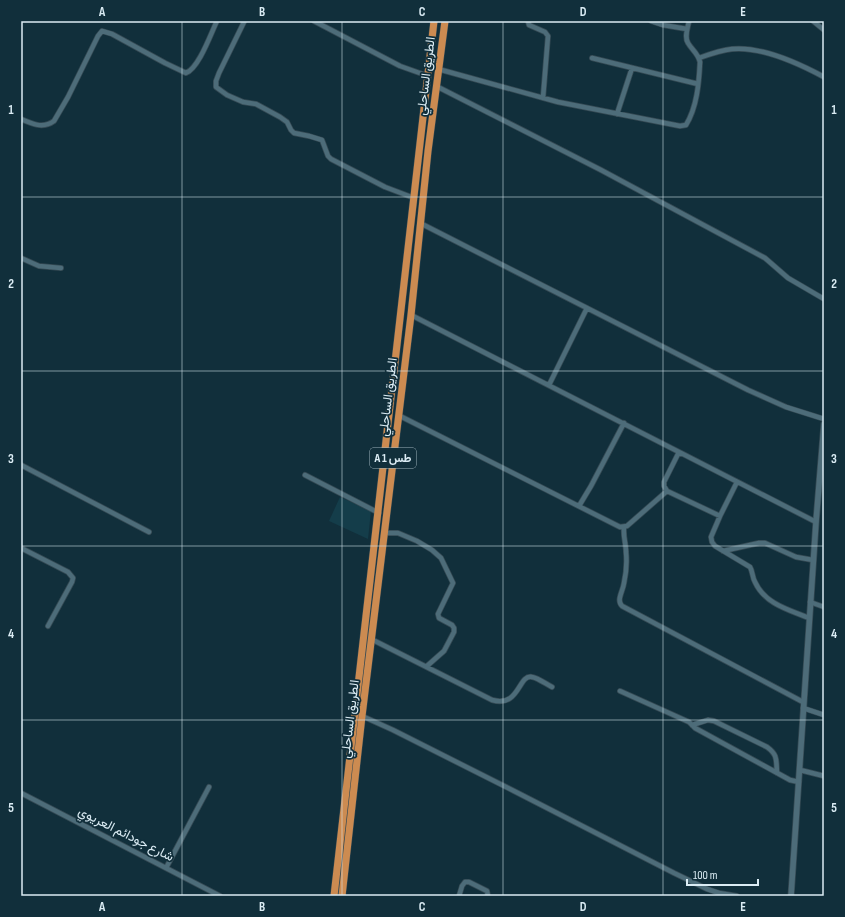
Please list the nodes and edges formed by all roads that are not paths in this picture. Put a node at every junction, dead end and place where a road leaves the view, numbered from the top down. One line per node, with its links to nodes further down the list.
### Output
1 (217, 21): 22 (street)
2 (314, 21): 16 (street)
3 (434, 21): 16 (highway, الطريق الساحلي / A 1 طس)
4 (445, 21): 15 (highway, الطريق الساحلي / A 1 طس)
5 (528, 21): 20 (street)
6 (651, 21): 10 (street)
7 (689, 21): 10 (street)
8 (813, 21): 11 (street)
9 (244, 22): 23 (street)
10 (687, 29): 13 (street)
11 (824, 30)
12 (592, 58): 14 (street)
13 (699, 58): 17 (street); 18 (street)
14 (632, 68): 18 (street); 21 (street)
15 (438, 69): 19 (highway, الطريق الساحلي / A 1 طس); 20 (street)
16 (428, 76): 23 (highway, الطريق الساحلي / A 1 طس)
17 (824, 77)
18 (698, 84): 21 (street)
19 (436, 86): 24 (highway, الطريق الساحلي / A 1 طس); 27 (street)
20 (542, 98): 21 (street)
21 (617, 114)
22 (21, 120)
23 (414, 198): 41 (highway, الطريق الساحلي / A 1 طس)
24 (420, 222): 28 (street); 29 (highway, الطريق الساحلي / A 1 طس)
25 (21, 258): 26 (street)
26 (61, 268)
27 (824, 299)
28 (587, 308): 30 (street); 32 (street)
29 (411, 315): 30 (street); 31 (highway, الطريق الساحلي / A 1 طس)
30 (549, 385): 33 (street)
31 (398, 415): 40 (street); 46 (highway, الطريق الساحلي / A 1 طس)
32 (824, 419)
33 (624, 423): 35 (street); 40 (street)
34 (824, 424): 43 (street)
35 (679, 452): 38 (street); 39 (street)
36 (21, 465): 45 (street)
37 (305, 475): 41 (street)
38 (737, 482): 42 (street); 43 (street)
39 (667, 490): 42 (street); 44 (street)
40 (579, 506): 44 (street)
41 (379, 513): 71 (highway, الطريق الساحلي / A 1 طس)
42 (720, 516): 48 (street)
43 (816, 522): 49 (street)
44 (624, 528): 58 (street)
45 (149, 532)
46 (384, 534): 54 (highway, الطريق الساحلي / A 1 طس); 55 (street)
47 (21, 548): 53 (street)
48 (723, 551): 49 (street); 52 (street)
49 (813, 560): 50 (street)
50 (810, 602): 51 (street); 52 (street)
51 (824, 607)
52 (809, 618): 58 (street)
53 (48, 626)
54 (371, 640): 55 (street); 61 (highway, الطريق الساحلي / A 1 طس)
55 (426, 666): 56 (street)
56 (552, 687)
57 (620, 691): 62 (street)
58 (803, 702): 59 (street)
59 (803, 708): 60 (street); 63 (street)
60 (824, 715)
61 (362, 716): 72 (highway, الطريق الساحلي / A 1 طس); 75 (street)
62 (692, 725): 64 (street); 64 (street)
63 (800, 770): 65 (street); 66 (street)
64 (777, 773): 66 (street)
65 (824, 776)
66 (799, 782): 76 (street)
67 (209, 787): 69 (street)
68 (21, 793): 69 (street, شارع جودائم العريوي)
69 (166, 868): 70 (street, شارع جودائم العريوي)
70 (220, 896)
71 (334, 896)
72 (342, 896)
73 (459, 896): 74 (street)
74 (488, 896)
75 (737, 896)
76 (791, 896)

